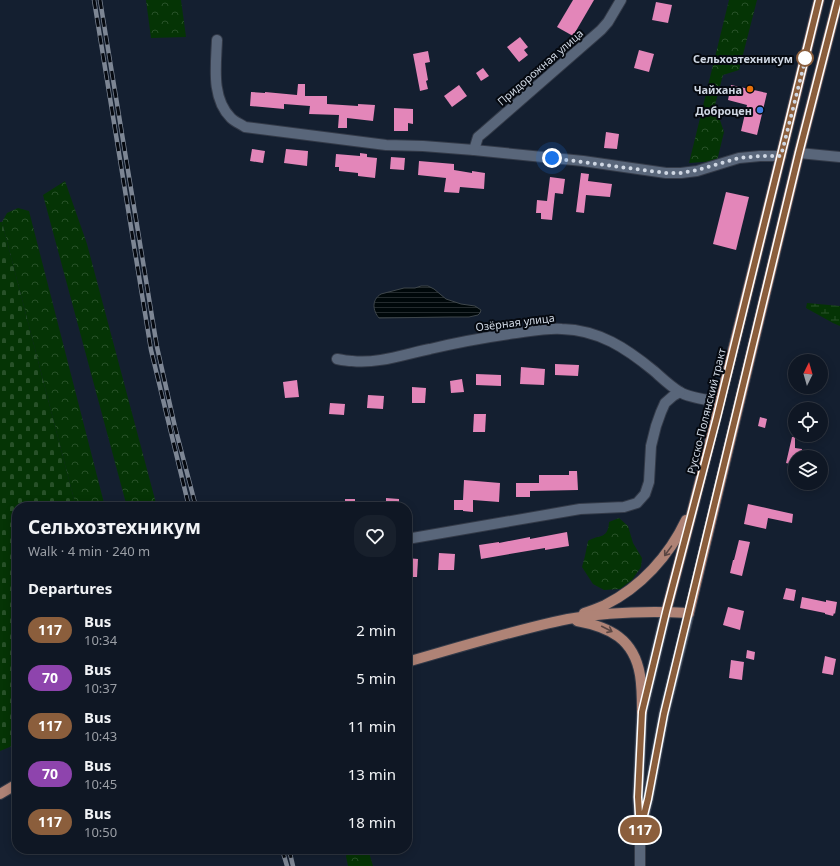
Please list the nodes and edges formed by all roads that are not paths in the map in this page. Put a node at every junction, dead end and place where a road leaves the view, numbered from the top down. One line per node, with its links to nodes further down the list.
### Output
1 (621, 0): 5 (street, Придорожная улица)
2 (819, 0): 7 (main road, Русско-Полянский тракт)
3 (838, 0): 6 (main road, Русско-Полянский тракт)
4 (217, 40): 5 (street)
5 (474, 150): 7 (street)
6 (799, 153): 8 (street); 15 (main road, Русско-Полянский тракт)
7 (781, 156): 11 (main road, Русско-Полянский тракт)
8 (840, 158)
9 (337, 359): 10 (street, Озёрная улица)
10 (680, 392): 11 (street, Озёрная улица); 13 (street)
11 (720, 402): 12 (main road, Русско-Полянский тракт)
12 (698, 492): 14 (main road, Русско-Полянский тракт); 16 (main road, one-way to 16)
13 (412, 537)
14 (666, 612): 15 (main road); 16 (main road); 18 (street, Русско-Полянский тракт)
15 (689, 613): 21 (street, Русско-Полянский тракт)
16 (570, 619): 17 (main road); 18 (main road, one-way to 18)
17 (412, 661)
18 (642, 712): 21 (street, Русско-Полянский тракт)
19 (12, 787): 20 (main road)
20 (0, 794)
21 (640, 831): 22 (street, Русско-Полянский тракт)
22 (640, 866)

